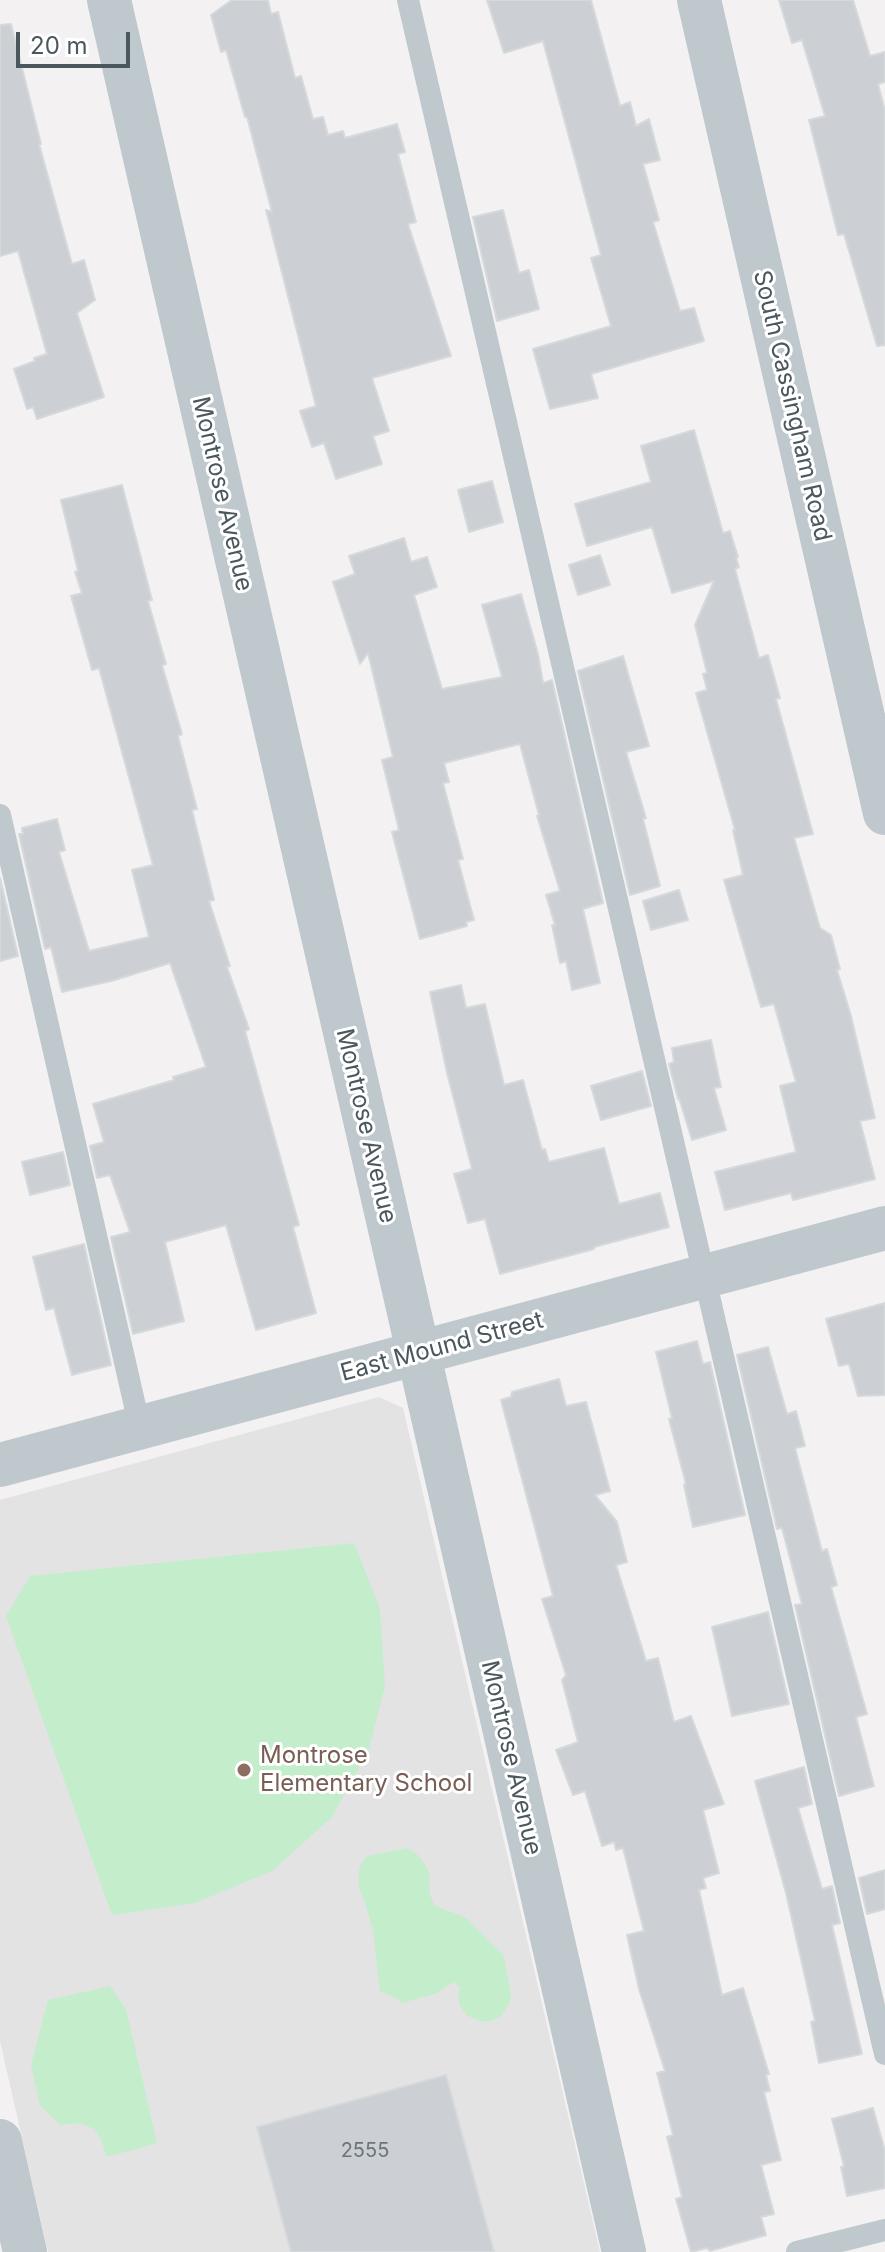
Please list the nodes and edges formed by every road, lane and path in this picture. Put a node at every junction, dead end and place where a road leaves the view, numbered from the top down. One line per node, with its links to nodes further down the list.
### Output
1 (109, 0): 8 (street, Montrose Avenue)
2 (408, 0): 7 (lane)
3 (699, 0): 4 (street, South Cassingham Road)
4 (885, 813)
5 (0, 815): 9 (lane)
6 (885, 1228): 7 (street, East Mound Street)
7 (705, 1277): 8 (street, East Mound Street); 11 (lane)
8 (418, 1353): 9 (street, East Mound Street); 15 (street, Montrose Avenue)
9 (140, 1428): 10 (street, East Mound Street)
10 (0, 1465)
11 (885, 2054)
12 (0, 2141): 14 (street)
13 (885, 2230): 16 (lane)
14 (25, 2252)
15 (624, 2252)
16 (797, 2252)

